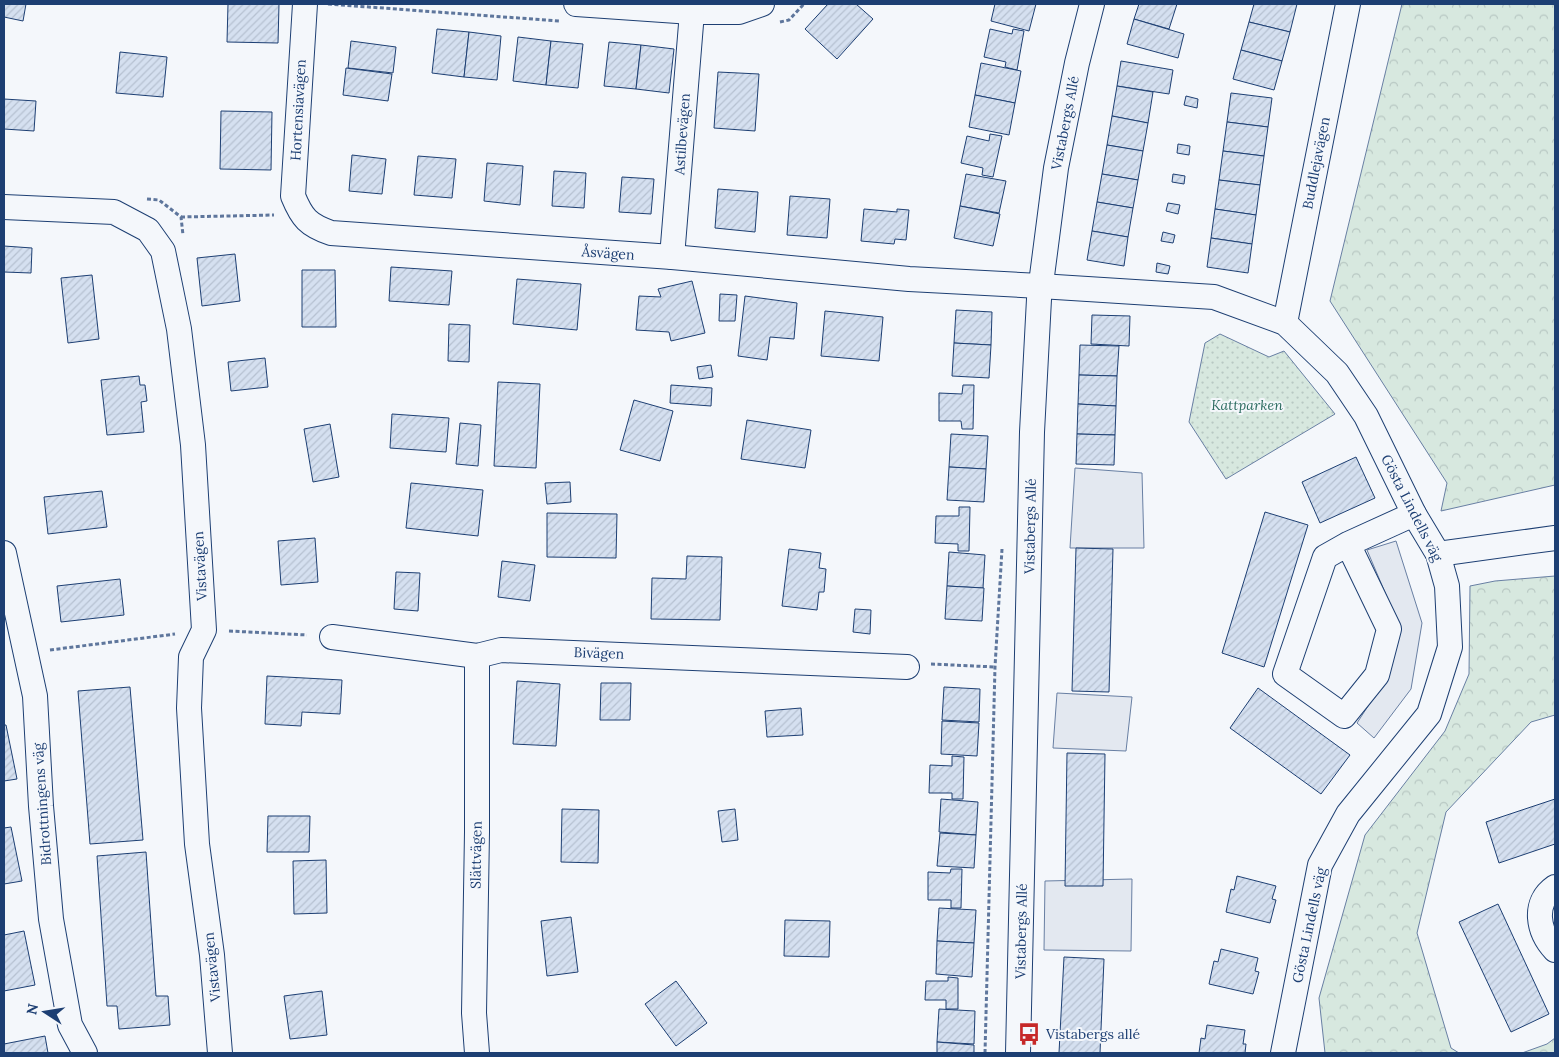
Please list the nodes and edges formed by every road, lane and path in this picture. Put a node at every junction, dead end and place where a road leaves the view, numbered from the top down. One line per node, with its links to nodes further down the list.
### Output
1 (305, 4): 8 (street, Hortensiavägen)
2 (576, 4): 6 (street)
3 (762, 4): 6 (street)
4 (1092, 4): 11 (street, Vistabergs Allé)
5 (1348, 4): 12 (street, Buddlejavägen)
6 (692, 12): 10 (street, Astilbevägen)
7 (4, 207): 19 (street, Vistavägen)
8 (301, 215): 9 (path); 10 (street, Åsvägen)
9 (181, 217)
10 (672, 257): 11 (street, Åsvägen)
11 (1040, 286): 12 (street, Gösta Lindells väg); 31 (street, Vistabergs Allé)
12 (1285, 323): 13 (street, Gösta Lindells väg)
13 (1414, 514): 16 (street); 18 (street, Gösta Lindells väg)
14 (1555, 538): 18 (street)
15 (1002, 543): 24 (path)
16 (1348, 544): 16 (street)
17 (4, 553): 21 (street, Bidrottningens väg)
18 (1438, 554): 32 (street, Gösta Lindells väg)
19 (204, 630): 20 (path); 21 (path); 28 (street, Vistavägen)
20 (332, 637): 22 (street, Bivägen)
21 (24, 653): 27 (street, Bidrottningens väg)
22 (477, 656): 23 (street, Bivägen); 29 (street, Slättvägen)
23 (908, 667): 24 (path)
24 (995, 667): 30 (path)
25 (1555, 887): 26 (street)
26 (1555, 950)
27 (84, 1053)
28 (220, 1053)
29 (477, 1053)
30 (984, 1053)
31 (1018, 1053)
32 (1283, 1053)

